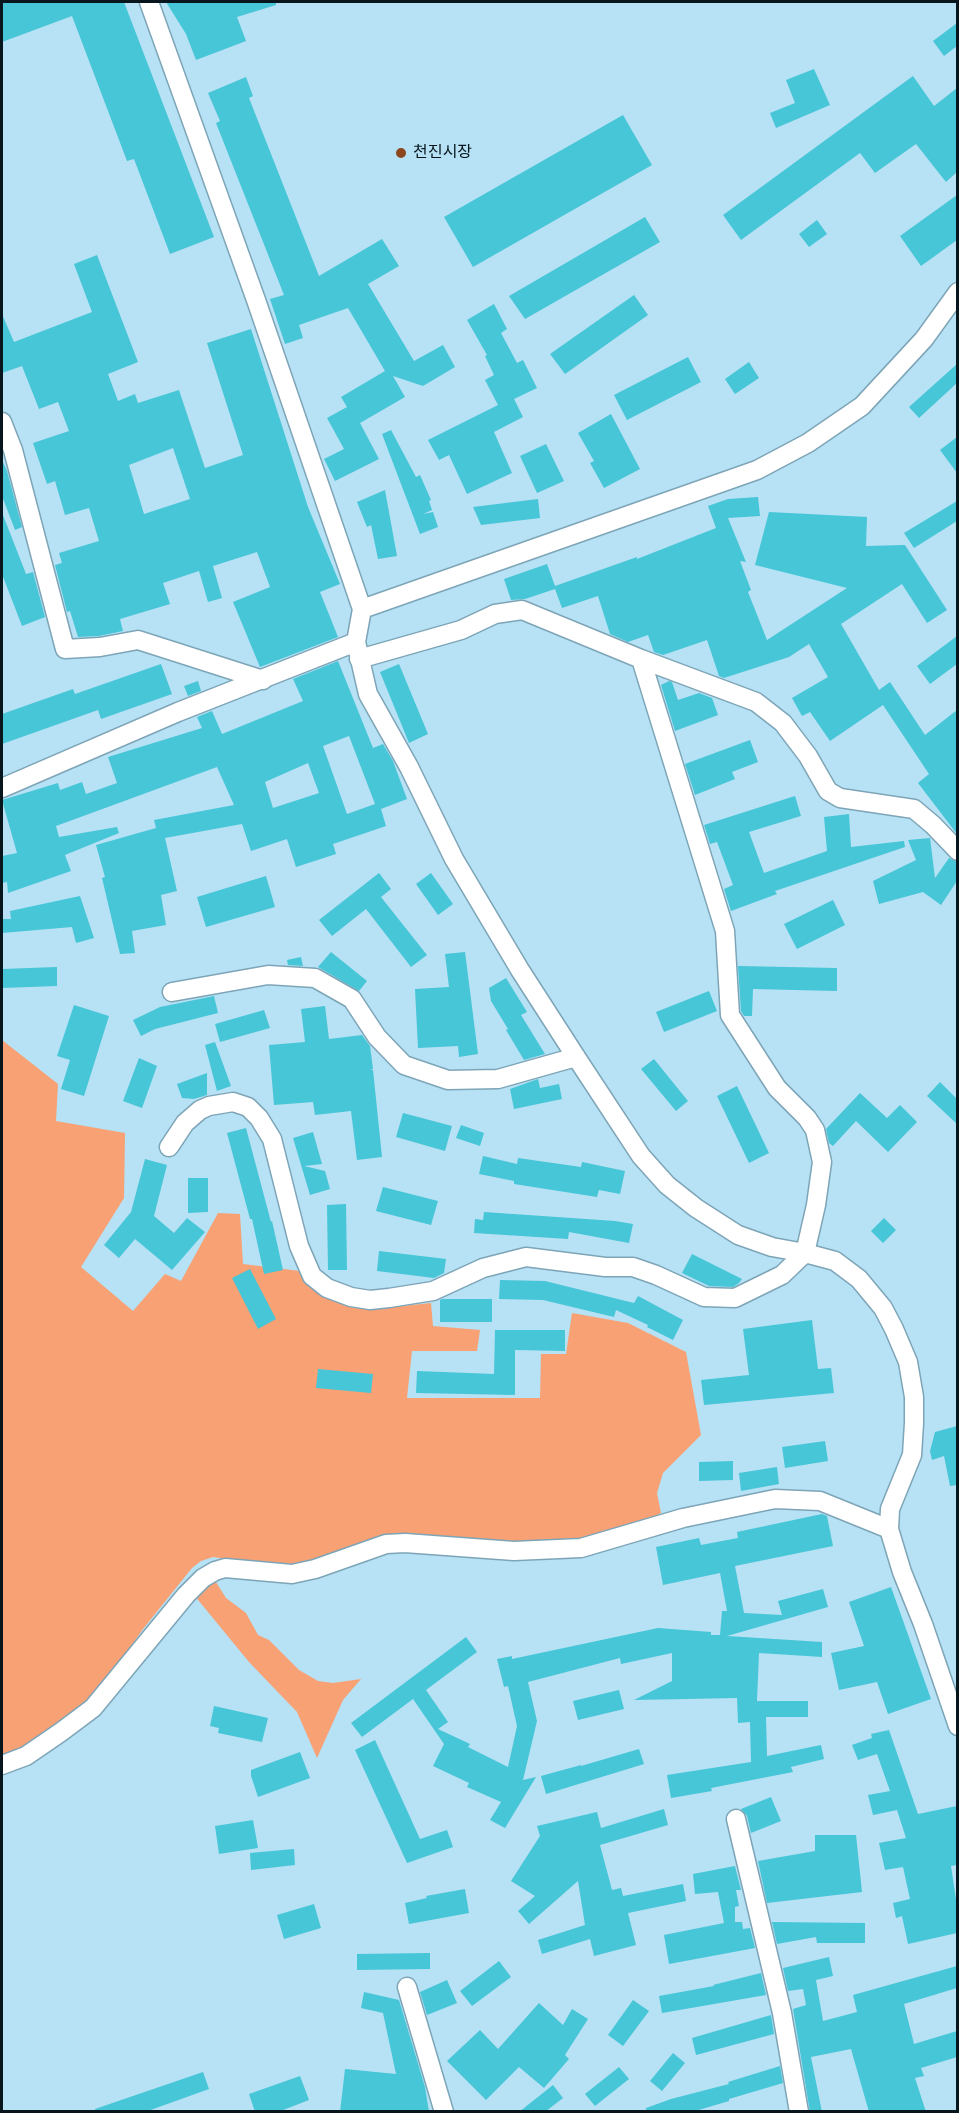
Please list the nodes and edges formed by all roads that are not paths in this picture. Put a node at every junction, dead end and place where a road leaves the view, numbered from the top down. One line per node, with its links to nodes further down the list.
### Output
1 (148, 2): 4 (street)
2 (957, 292): 4 (street)
3 (2, 422): 7 (street)
4 (362, 609): 5 (street)
5 (357, 651): 6 (street); 7 (street); 11 (street)
6 (641, 659): 9 (street); 13 (street)
7 (263, 680): 8 (street)
8 (2, 788)
9 (957, 851)
10 (172, 992): 11 (street)
11 (576, 1057): 13 (street)
12 (169, 1147): 13 (street)
13 (805, 1252): 14 (street)
14 (889, 1529): 15 (street); 16 (street)
15 (957, 1726)
16 (2, 1764)
17 (736, 1819): 20 (street)
18 (406, 1987): 19 (street)
19 (444, 2112)
20 (800, 2112)

